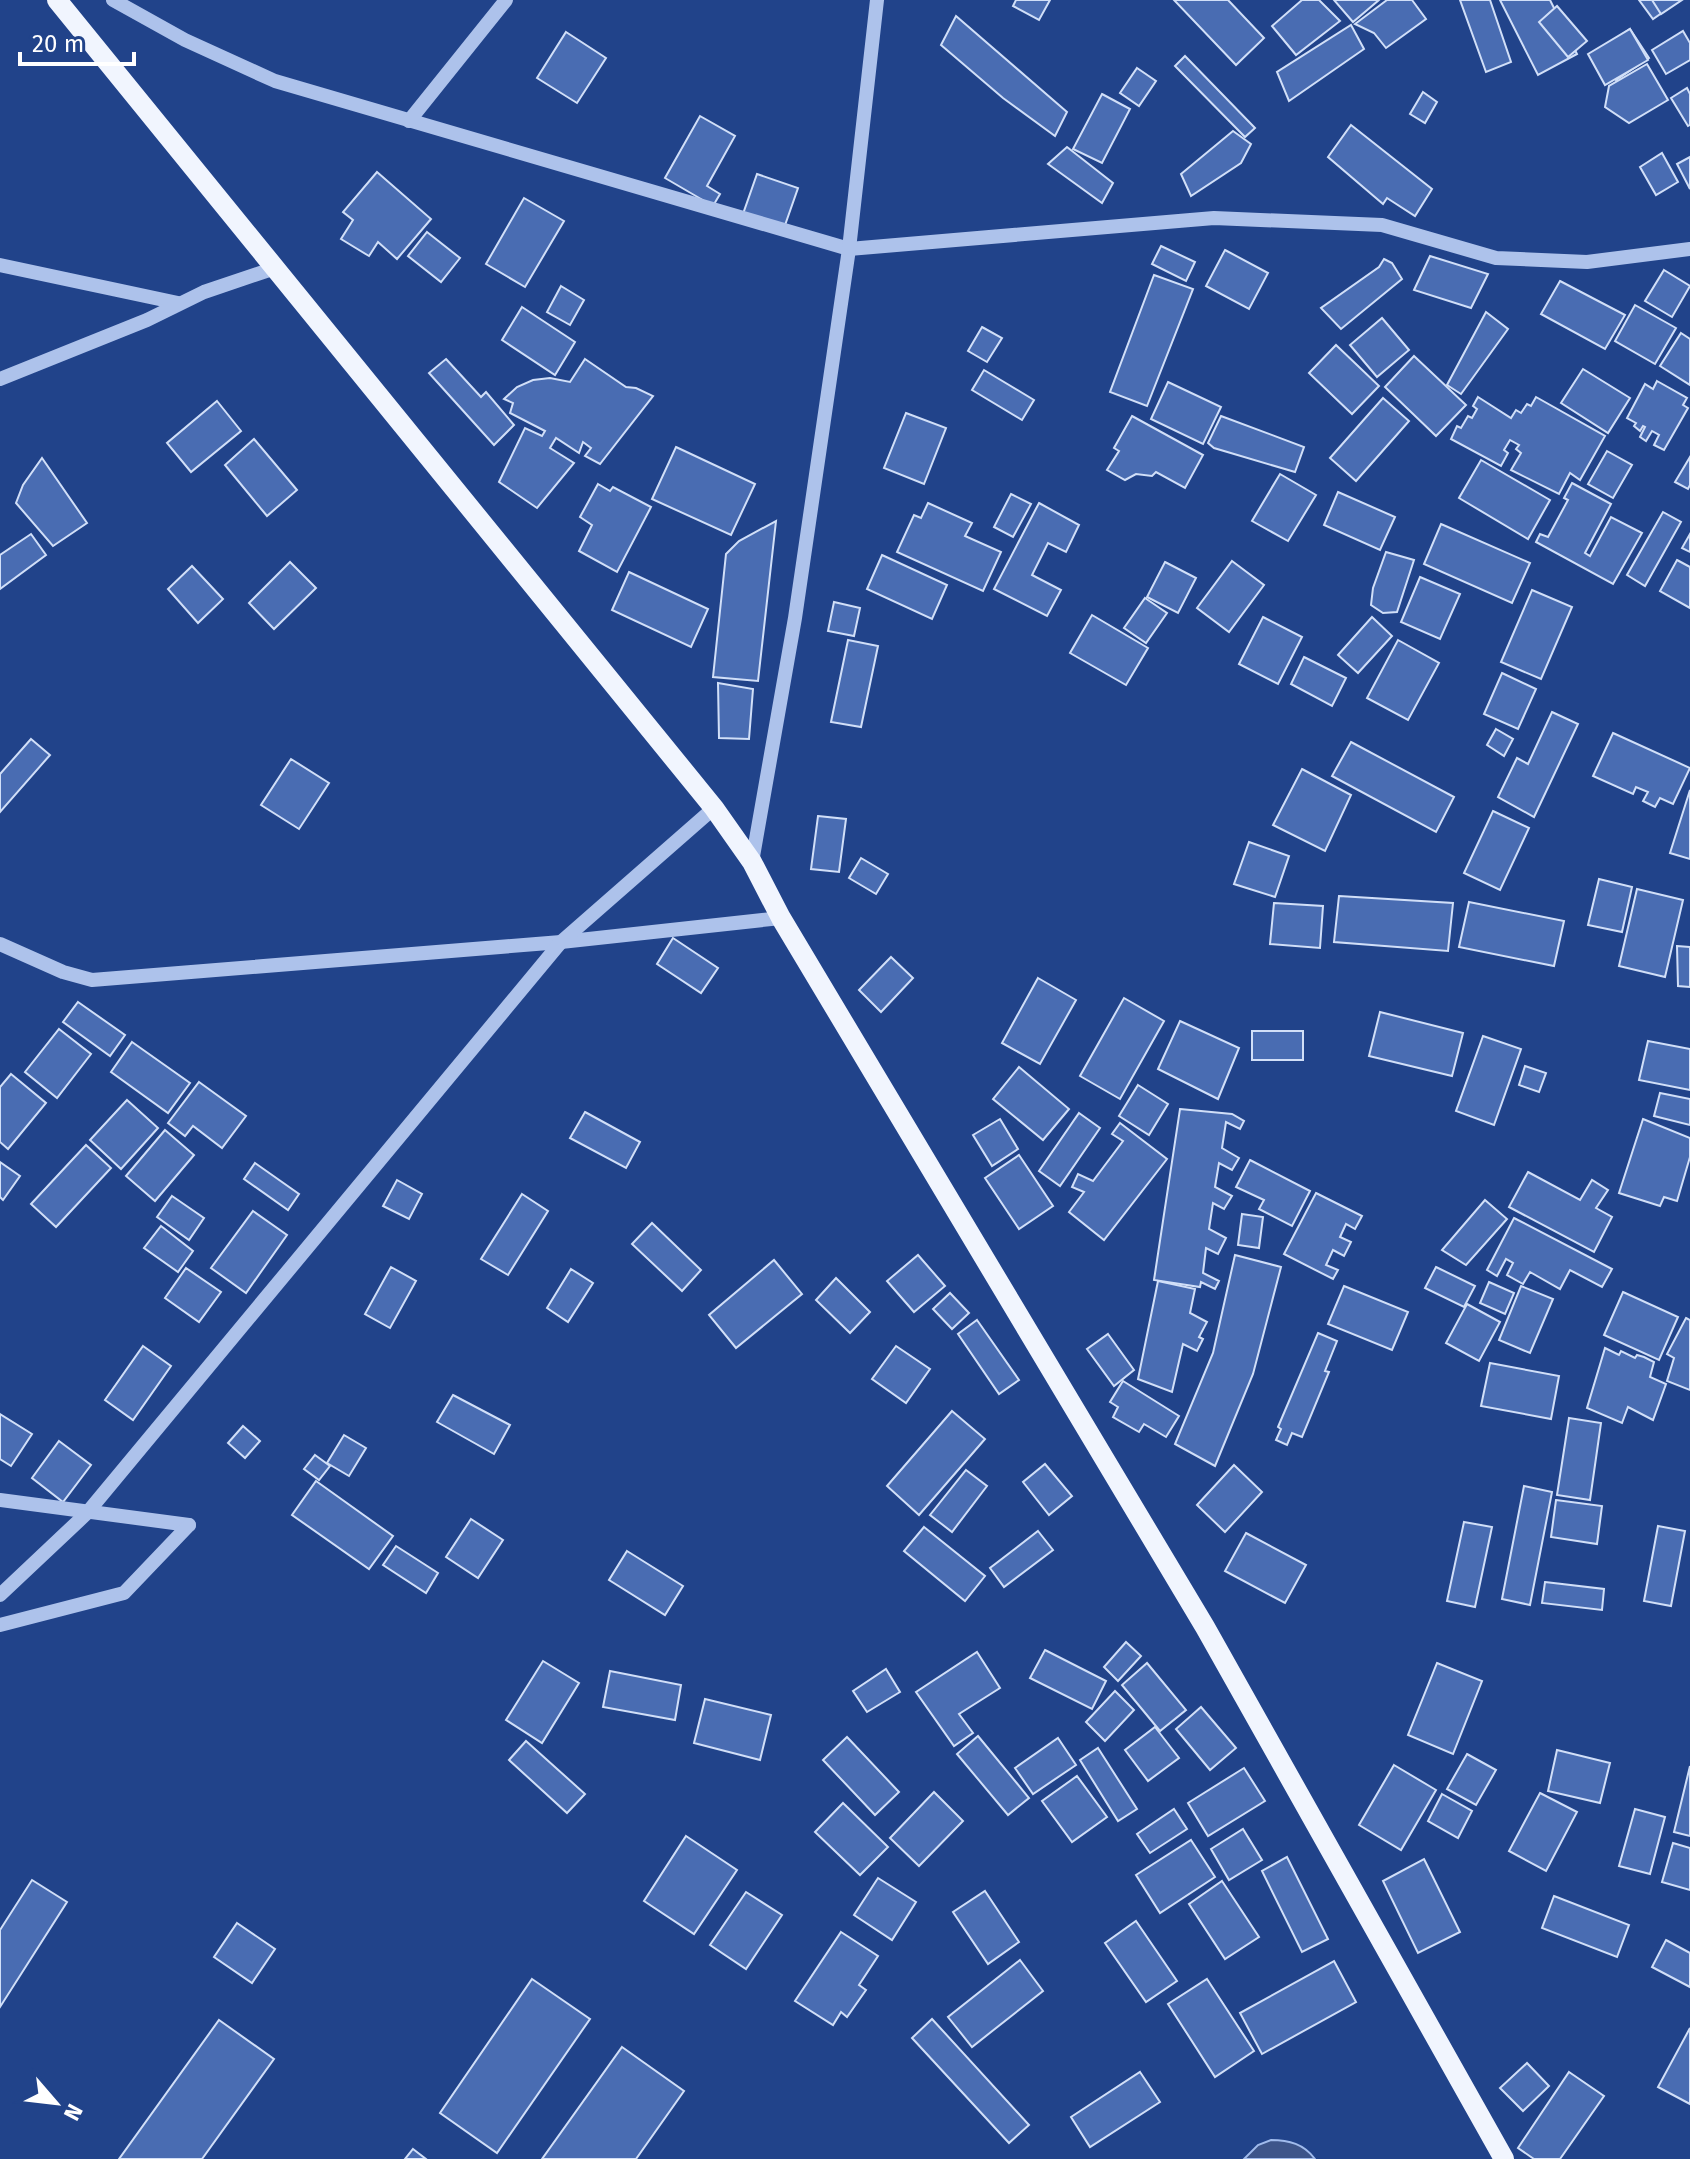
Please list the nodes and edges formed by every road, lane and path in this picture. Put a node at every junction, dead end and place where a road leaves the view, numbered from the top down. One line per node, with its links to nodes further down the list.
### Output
1 (57, 0): 9 (main road)
2 (113, 0): 5 (street)
3 (506, 0): 5 (street)
4 (877, 0): 6 (street)
5 (409, 121): 6 (street)
6 (849, 249): 7 (street); 13 (street)
7 (1690, 249)
8 (0, 265): 10 (street)
9 (275, 268): 10 (street); 12 (main road)
10 (179, 304): 11 (street)
11 (0, 379)
12 (714, 808): 13 (main road); 15 (street)
13 (752, 862): 14 (main road)
14 (781, 918): 15 (street); 21 (main road)
15 (561, 942): 16 (street); 18 (street)
16 (0, 944)
17 (0, 1500): 18 (street)
18 (87, 1513): 19 (street); 20 (street)
19 (0, 1595)
20 (0, 1625)
21 (1504, 2159)

